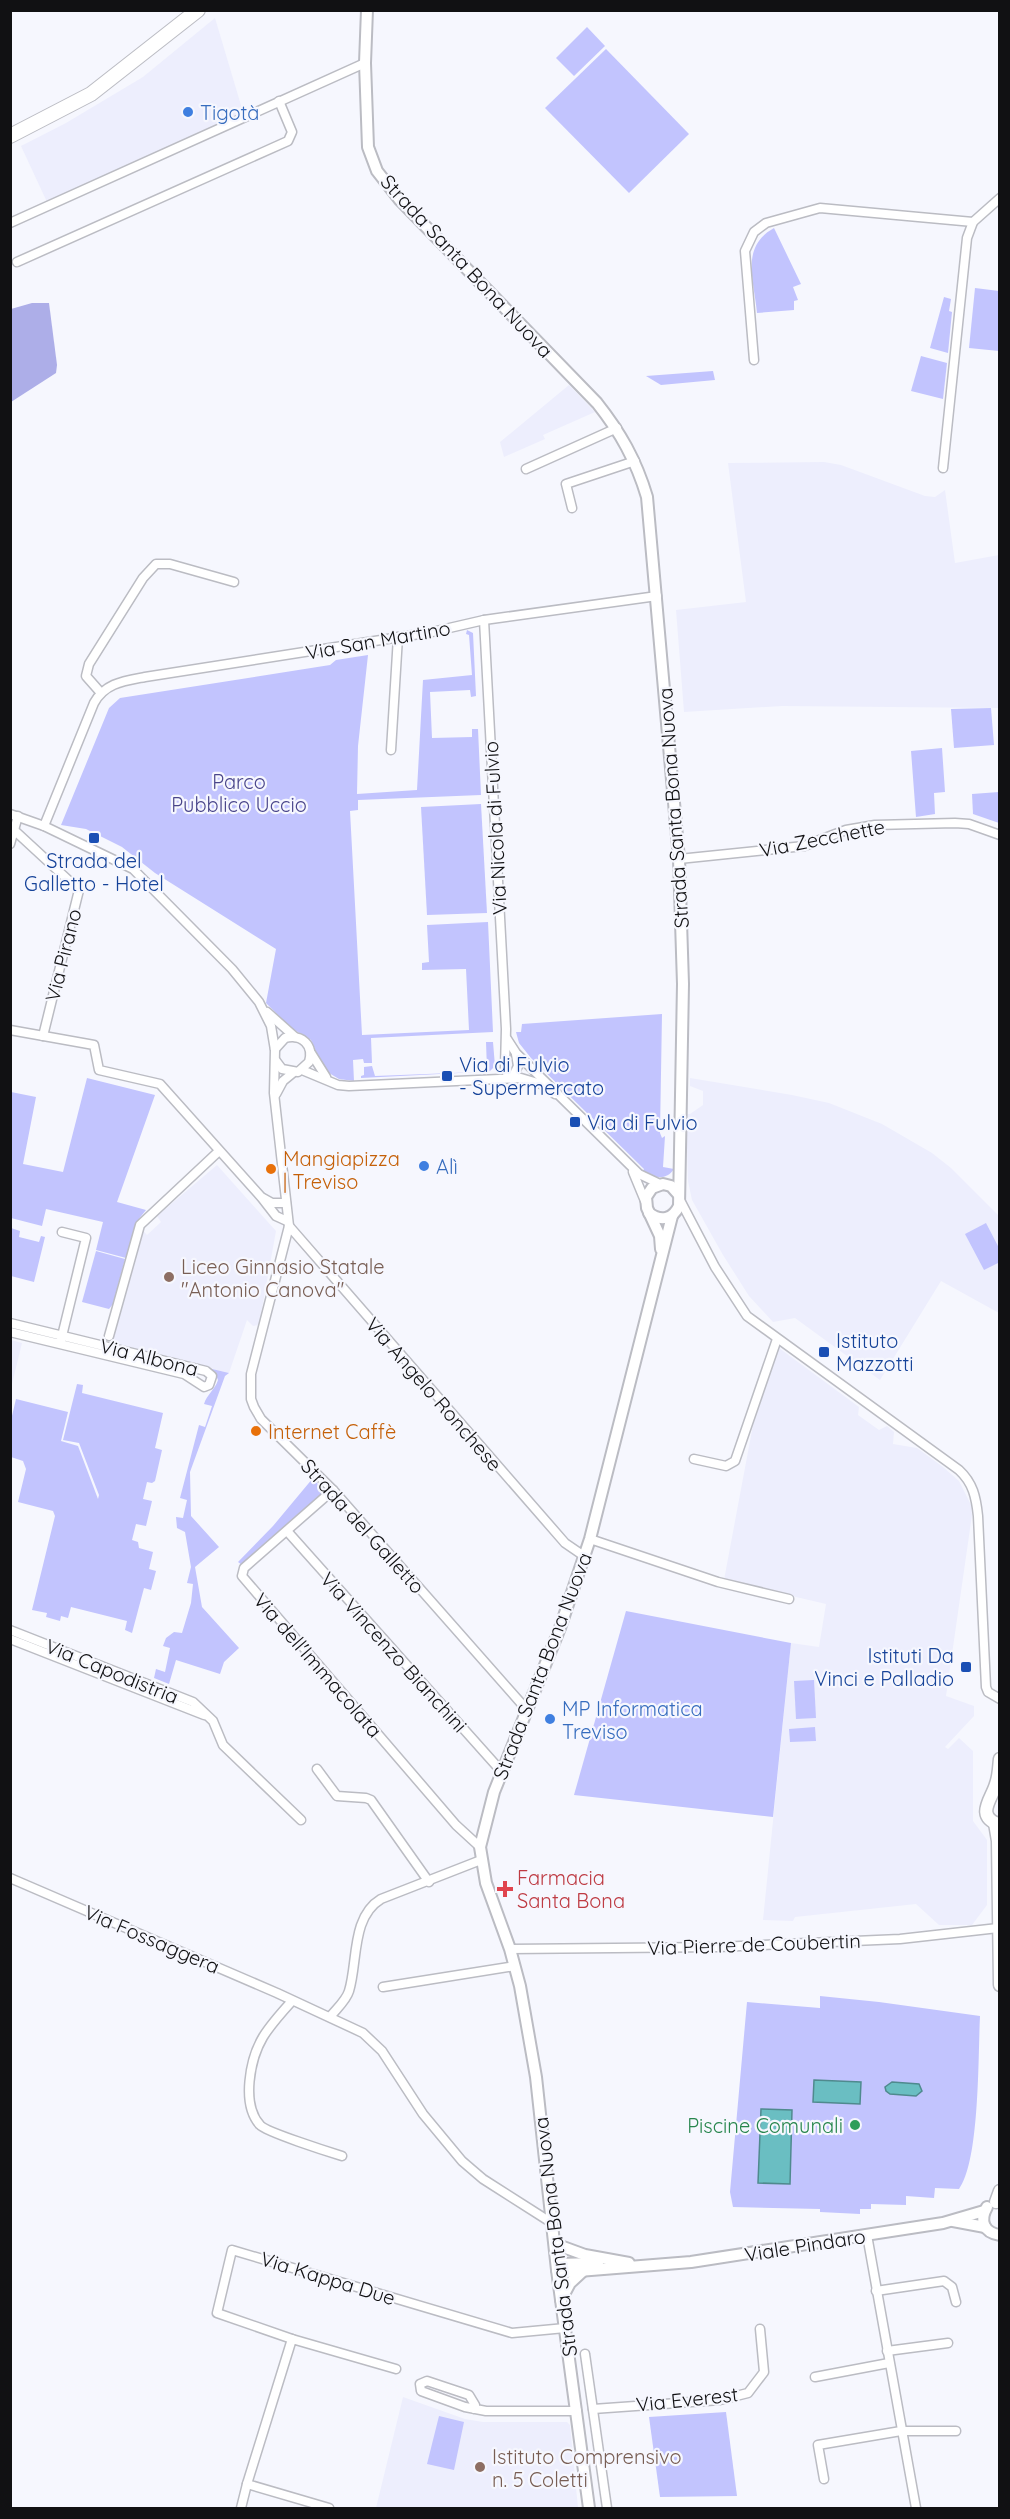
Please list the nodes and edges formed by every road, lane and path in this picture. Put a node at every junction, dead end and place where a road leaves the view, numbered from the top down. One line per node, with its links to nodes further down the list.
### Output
1 (198, 10): 5 (main road)
2 (367, 10): 3 (street, Strada Santa Bona Nuova)
3 (365, 63): 4 (street); 11 (street, Strada Santa Bona Nuova)
4 (279, 101): 8 (street); 9 (street)
5 (10, 136)
6 (999, 198): 7 (street)
7 (973, 222): 10 (street); 13 (street)
8 (10, 223)
9 (17, 262)
10 (754, 360)
11 (617, 428): 12 (street, Strada Santa Bona Nuova); 14 (street)
12 (635, 461): 15 (street); 17 (street, Strada Santa Bona Nuova)
13 (943, 468)
14 (526, 469)
15 (572, 508)
16 (234, 582): 20 (street)
17 (657, 597): 18 (street, Via San Martino); 27 (street, Strada Santa Bona Nuova)
18 (484, 620): 19 (street, Via San Martino); 31 (street, Via Nicola di Fulvio)
19 (398, 637): 20 (street, Via San Martino); 21 (street)
20 (101, 693): 23 (street)
21 (391, 750)
22 (14, 815): 23 (street); 24 (street)
23 (44, 826): 28 (street)
24 (14, 830): 26 (street); 30 (street, Via Pirano)
25 (999, 835): 27 (street, Via Zecchette)
26 (10, 844)
27 (679, 859): 45 (street, Strada Santa Bona Nuova)
28 (259, 1002): 32 (street); 33 (street)
29 (10, 1030): 30 (street)
30 (43, 1036): 44 (street)
31 (506, 1036): 35 (street, Via Nicola di Fulvio); 36 (street, Via Nicola di Fulvio)
32 (295, 1037): 33 (street); 34 (street)
33 (275, 1050): 37 (street)
34 (310, 1052): 38 (street); 41 (street)
35 (516, 1053): 39 (street); 42 (street, Via Nicola di Fulvio)
36 (505, 1059): 39 (street, Via Nicola di Fulvio); 40 (street)
37 (275, 1060): 38 (street); 43 (street, Strada del Galletto)
38 (298, 1071): 41 (street, Via Nicola di Fulvio); 43 (street)
39 (510, 1078): 40 (street, Via Nicola di Fulvio); 42 (street, Via Nicola di Fulvio)
40 (493, 1079): 41 (street, Via Nicola di Fulvio)
41 (329, 1080)
42 (555, 1094): 46 (street, Via Nicola di Fulvio)
43 (275, 1104): 50 (street, Strada del Galletto)
44 (219, 1151): 48 (street); 59 (street)
45 (680, 1158): 47 (street); 49 (street, Strada Santa Bona Nuova)
46 (623, 1160): 47 (street); 51 (street)
47 (662, 1184): 49 (street); 51 (street)
48 (262, 1198): 50 (street); 53 (street)
49 (679, 1198): 52 (street); 54 (street)
50 (286, 1203): 53 (street, Strada del Galletto)
51 (647, 1208): 52 (street); 56 (street)
52 (673, 1215): 54 (street); 56 (street, Strada Santa Bona Nuova)
53 (288, 1223): 63 (street, Strada del Galletto); 66 (street, Via Angelo Ronchese)
54 (691, 1225): 61 (street)
55 (62, 1232): 60 (street)
56 (661, 1260): 65 (street, Strada Santa Bona Nuova)
57 (10, 1323): 60 (street, Via Albona)
58 (10, 1332): 60 (street, Via Albona)
59 (109, 1336)
60 (61, 1339): 60 (street, Via Albona)
61 (777, 1339): 62 (street); 70 (street)
62 (694, 1459)
63 (333, 1490): 64 (street, Via dell'Immacolata); 71 (street, Strada del Galletto)
64 (287, 1531): 75 (street, Via Vincenzo Bianchini); 79 (street, Via dell'Immacolata)
65 (590, 1539): 66 (street, Strada Santa Bona Nuova); 67 (street)
66 (584, 1556): 71 (street, Strada Santa Bona Nuova)
67 (789, 1599)
68 (10, 1630): 72 (street, Via Capodistria)
69 (10, 1639): 72 (street, Via Capodistria)
70 (999, 1699)
71 (527, 1710): 75 (street, Strada Santa Bona Nuova)
72 (210, 1717): 77 (street, Via Capodistria)
73 (999, 1759): 76 (main road)
74 (316, 1768): 82 (street)
75 (502, 1772): 79 (street, Strada Santa Bona Nuova)
76 (995, 1794): 78 (main road)
77 (302, 1820)
78 (997, 1824): 83 (main road)
79 (480, 1847): 80 (street, Strada Santa Bona Nuova)
80 (481, 1860): 82 (street); 84 (street, Strada Santa Bona Nuova)
81 (10, 1878): 88 (street, Via Fossaggera)
82 (429, 1882): 89 (street)
83 (998, 1928): 84 (street, Via Pierre de Coubertin); 86 (main road)
84 (510, 1949): 85 (street, Strada Santa Bona Nuova)
85 (515, 1966): 87 (street); 94 (street, Strada Santa Bona Nuova)
86 (999, 1985)
87 (383, 1987)
88 (292, 2001): 89 (street, Via Fossaggera); 90 (street)
89 (330, 2017): 94 (street, Via Fossaggera)
90 (342, 2157)
91 (998, 2198): 92 (street, Viale Pindaro)
92 (984, 2211): 93 (street, Viale Pindaro); 95 (street)
93 (953, 2221): 95 (street, Viale Pindaro); 96 (street, Viale Pindaro)
94 (552, 2223): 97 (street, Strada Santa Bona Nuova)
95 (993, 2232): 98 (street)
96 (867, 2235): 100 (street, Viale Pindaro); 103 (street)
97 (555, 2244): 99 (street, Viale Pindaro); 101 (street, Strada Santa Bona Nuova)
98 (999, 2244)
99 (616, 2261): 100 (street, Viale Pindaro); 101 (street, Viale Pindaro)
100 (656, 2266): 102 (street, Viale Pindaro)
101 (557, 2267): 102 (street, Viale Pindaro); 104 (street, Strada Santa Bona Nuova)
102 (584, 2270): 104 (street)
103 (876, 2291): 105 (street); 110 (street)
104 (561, 2300): 106 (street, Strada Santa Bona Nuova)
105 (956, 2302)
106 (565, 2328): 108 (street, Via Kappa Due); 117 (street, Strada Santa Bona Nuova)
107 (760, 2329): 116 (street, Via Everest)
108 (292, 2340): 113 (street); 121 (street)
109 (948, 2343): 110 (street)
110 (887, 2351): 112 (street)
111 (585, 2354): 116 (street)
112 (889, 2363): 114 (street); 118 (street)
113 (396, 2369)
114 (815, 2377)
115 (474, 2409): 115 (street); 117 (street)
116 (593, 2409): 125 (street)
117 (577, 2411): 124 (street, Strada Santa Bona Nuova)
118 (901, 2431): 119 (street); 120 (street); 126 (street)
119 (956, 2431)
120 (824, 2479)
121 (248, 2484): 122 (street); 123 (street)
122 (241, 2508)
123 (329, 2508)
124 (589, 2508)
125 (606, 2508)
126 (916, 2508)

